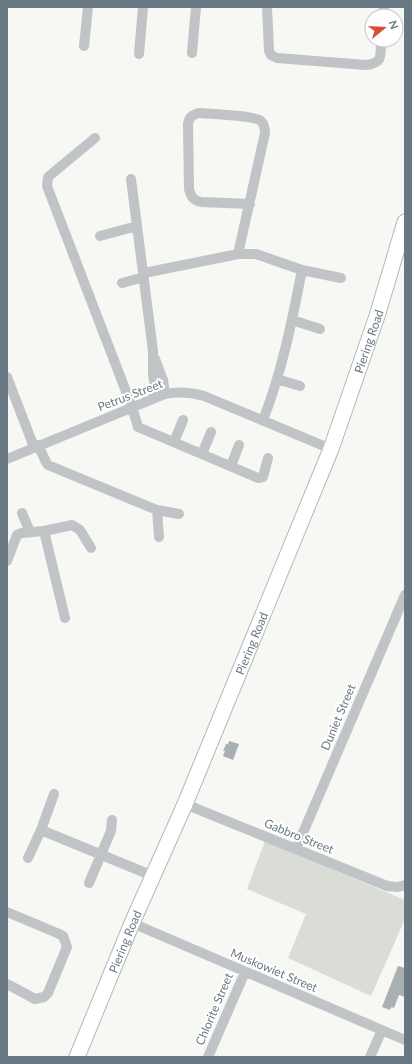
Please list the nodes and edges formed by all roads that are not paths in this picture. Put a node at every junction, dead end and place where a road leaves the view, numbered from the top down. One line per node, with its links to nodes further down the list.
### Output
1 (88, 7): 5 (street)
2 (143, 7): 8 (street)
3 (196, 7): 7 (street)
4 (267, 7): 6 (street)
5 (84, 46)
6 (380, 48)
7 (192, 53)
8 (139, 54)
9 (95, 138): 28 (street)
10 (131, 179): 13 (street)
11 (250, 204): 11 (street); 15 (street)
12 (405, 222): 35 (street, Piering Road)
13 (137, 226): 14 (street); 17 (street)
14 (100, 236)
15 (238, 254): 16 (street); 17 (street)
16 (302, 270): 18 (street); 20 (street)
17 (144, 275): 19 (street); 22 (street)
18 (341, 278)
19 (122, 283)
20 (292, 320): 21 (street); 24 (street)
21 (320, 329)
22 (153, 351): 26 (street); 27 (street)
23 (7, 377): 34 (street)
24 (278, 379): 25 (street); 30 (street)
25 (300, 386)
26 (165, 394): 27 (street, Petrus Street); 30 (street, Petrus Street)
27 (153, 398): 28 (street, Petrus Street)
28 (132, 407): 32 (street); 34 (street, Petrus Street)
29 (183, 420): 32 (street)
30 (263, 420): 35 (street, Petrus Street)
31 (211, 432): 36 (street)
32 (174, 442): 36 (street)
33 (239, 445): 39 (street)
34 (36, 446): 38 (street, Petrus Street); 40 (street)
35 (331, 449): 51 (street, Piering Road)
36 (202, 454): 39 (street)
37 (268, 458): 39 (street)
38 (7, 459)
39 (231, 466)
40 (157, 510): 42 (street); 45 (street)
41 (22, 513): 44 (street)
42 (179, 514)
43 (44, 531): 44 (street); 46 (street); 49 (street)
44 (30, 532): 47 (street)
45 (159, 537)
46 (92, 548)
47 (7, 561)
48 (405, 595): 54 (street, Duniet Street)
49 (65, 618)
50 (54, 794): 53 (street)
51 (185, 804): 54 (street, Gabbro Street); 57 (street, Piering Road)
52 (112, 820): 55 (street)
53 (41, 830): 55 (street); 56 (street)
54 (296, 849): 59 (street, Gabbro Street)
55 (101, 855): 57 (street); 58 (street)
56 (28, 858)
57 (153, 876): 61 (street, Piering Road)
58 (89, 883)
59 (405, 885)
60 (7, 912): 63 (street)
61 (132, 923): 62 (street, Muskowiet Street); 66 (street, Piering Road)
62 (244, 972): 64 (street, Muskowiet Street); 67 (street, Chlorite Street)
63 (7, 984)
64 (382, 1030): 65 (street, Muskowiet Street); 68 (street)
65 (405, 1040)
66 (77, 1057)
67 (208, 1057)
68 (370, 1057)

